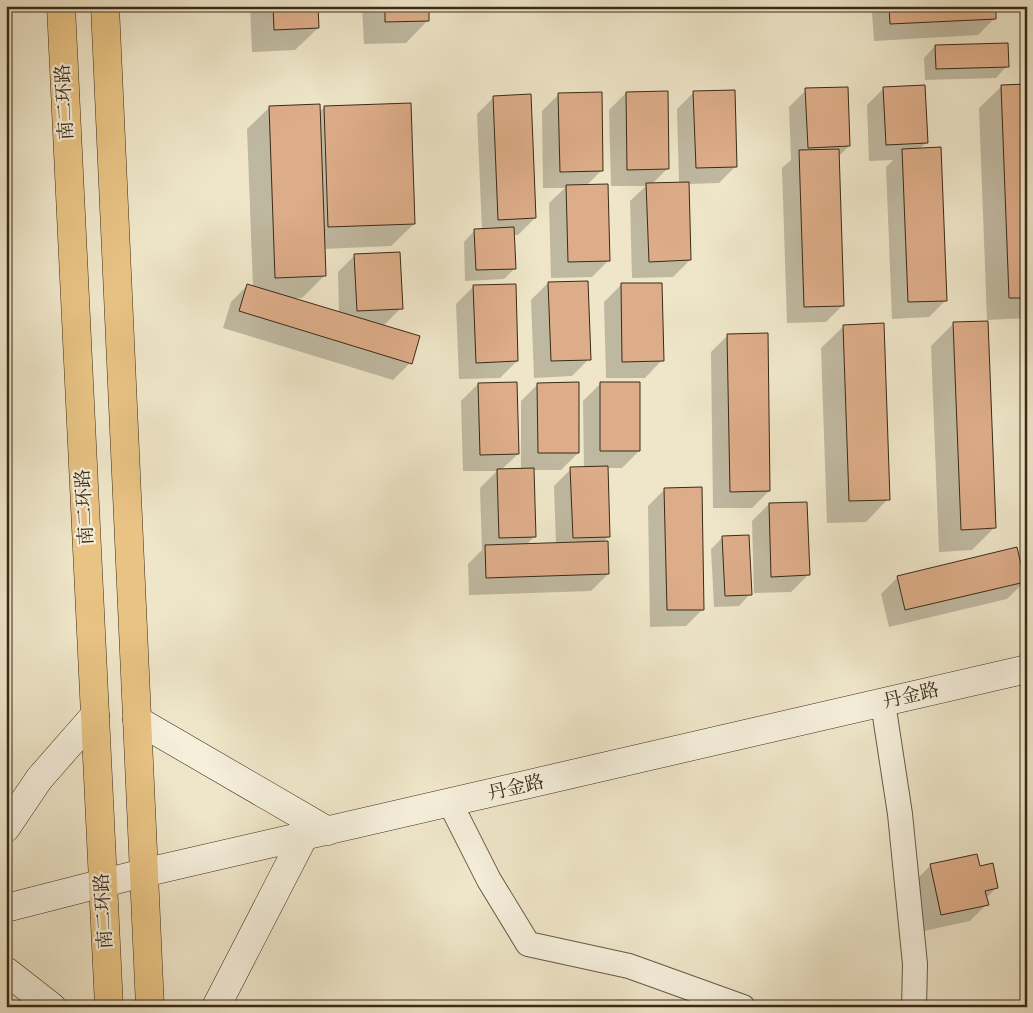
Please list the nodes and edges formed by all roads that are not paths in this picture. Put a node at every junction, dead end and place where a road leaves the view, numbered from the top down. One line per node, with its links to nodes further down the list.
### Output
1 (61, 6): 5 (main road, 南二环路)
2 (105, 6): 6 (main road)
3 (1027, 669): 4 (main road, 丹金路)
4 (884, 703): 7 (main road, 丹金路); 19 (street)
5 (94, 716): 8 (main road); 11 (main road, 南二环路)
6 (137, 720): 9 (main road); 10 (main road)
7 (450, 803): 9 (main road, 丹金路); 18 (street)
8 (6, 828)
9 (316, 834): 10 (main road, 丹金路); 17 (main road)
10 (143, 873): 11 (main road, 丹金路); 16 (main road)
11 (103, 884): 12 (main road, 丹金路); 15 (main road, 南二环路)
12 (6, 908)
13 (6, 972): 14 (main road)
14 (52, 1007)
15 (109, 1007)
16 (150, 1007)
17 (216, 1007)
18 (743, 1007)
19 (914, 1007)

